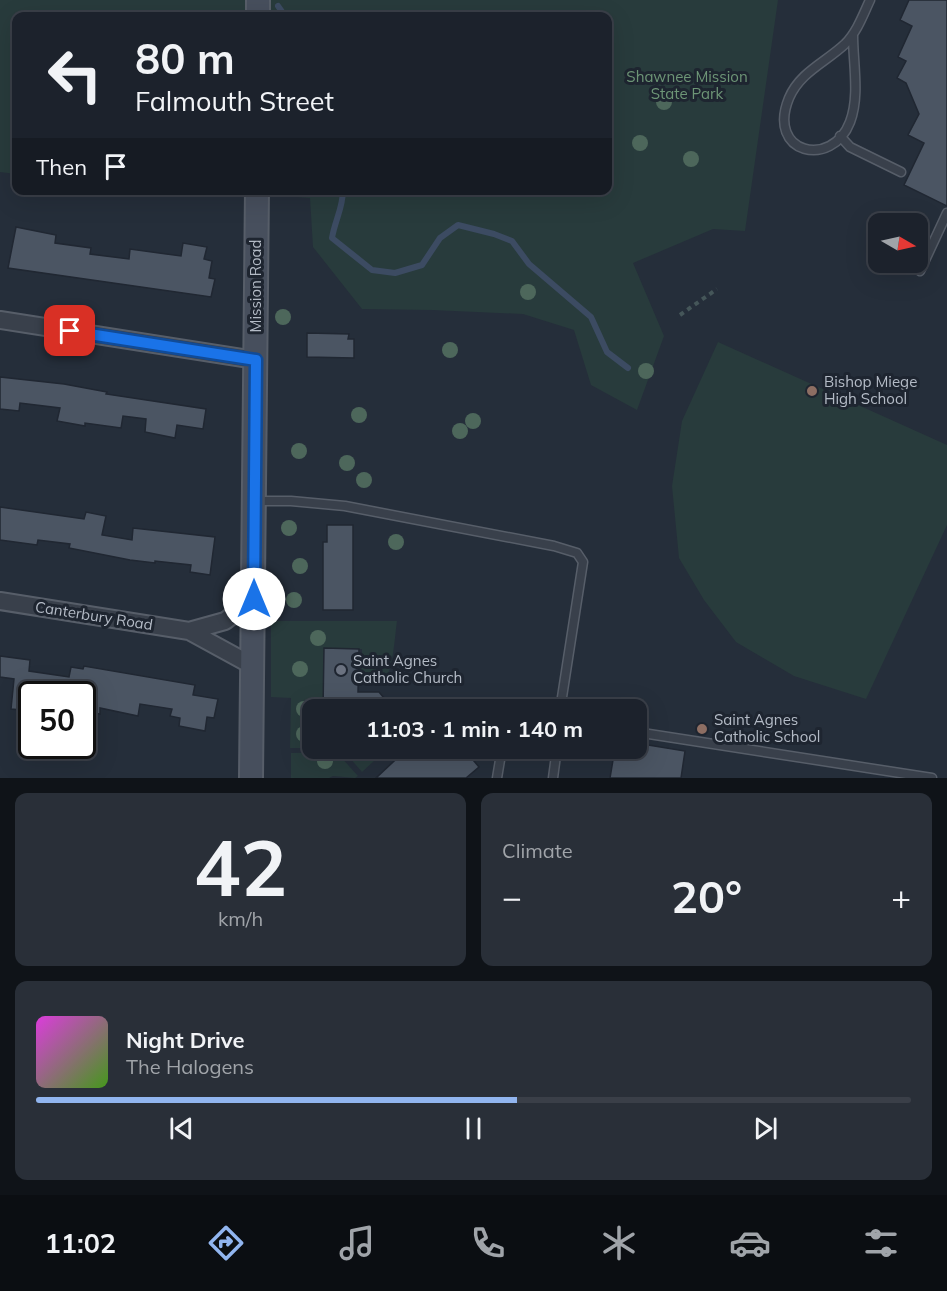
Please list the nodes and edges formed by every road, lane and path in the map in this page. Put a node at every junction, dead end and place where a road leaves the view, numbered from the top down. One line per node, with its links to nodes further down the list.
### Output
1 (870, 0): 2 (lane)
2 (853, 35): 3 (lane); 3 (lane)
3 (840, 136): 4 (lane)
4 (901, 172)
5 (257, 195): 11 (main road, Mission Road)
6 (947, 213): 7 (lane)
7 (928, 254)
8 (717, 289): 9 (path)
9 (680, 315)
10 (0, 320): 11 (street)
11 (256, 360): 12 (main road, Mission Road)
12 (254, 501): 13 (main road, Mission Road); 17 (lane)
13 (254, 599): 15 (street, Canterbury Road); 16 (main road, Mission Road)
14 (0, 601): 15 (street, Canterbury Road)
15 (189, 631): 16 (street, Canterbury Road)
16 (253, 666): 21 (main road, Mission Road)
17 (562, 699)
18 (647, 734): 24 (lane)
19 (500, 759): 22 (lane)
20 (556, 759): 23 (lane)
21 (251, 778)
22 (497, 778)
23 (553, 778)
24 (932, 778)

